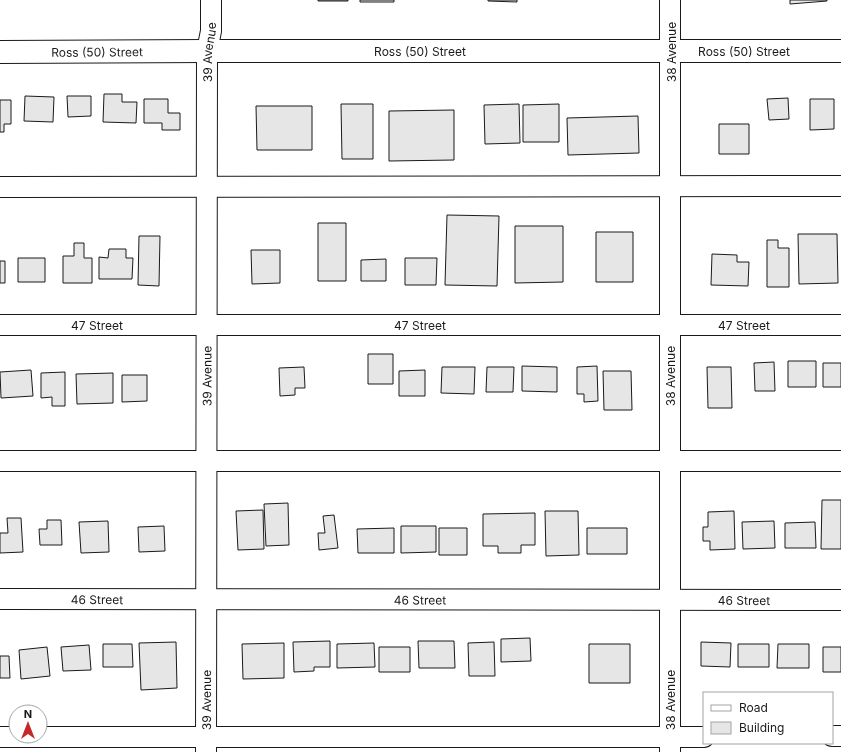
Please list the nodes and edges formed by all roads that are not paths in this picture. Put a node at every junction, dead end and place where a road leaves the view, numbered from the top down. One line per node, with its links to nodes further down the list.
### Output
1 (211, 0): 5 (street, 39 Avenue)
2 (670, 0): 3 (street, 38 Avenue)
3 (670, 50): 4 (main road, Ross (50) Street); 5 (main road, Ross (50) Street); 8 (street, 38 Avenue)
4 (841, 50)
5 (207, 51): 6 (main road, Ross (50) Street); 7 (street, 39 Avenue)
6 (0, 52)
7 (206, 186): 8 (street); 10 (street); 12 (street, 39 Avenue)
8 (670, 186): 9 (street); 13 (street, 38 Avenue)
9 (841, 186)
10 (0, 187)
11 (0, 325): 12 (street, 47 Street)
12 (206, 325): 13 (street, 47 Street); 16 (street, 39 Avenue)
13 (670, 325): 14 (street, 47 Street); 17 (street, 38 Avenue)
14 (841, 325)
15 (0, 461): 16 (street)
16 (206, 461): 17 (street); 20 (street, 39 Avenue)
17 (670, 461): 18 (street); 21 (street, 38 Avenue)
18 (841, 461)
19 (0, 599): 20 (street, 46 Street)
20 (206, 599): 21 (street, 46 Street); 26 (street, 39 Avenue)
21 (670, 600): 22 (street, 46 Street); 25 (street, 38 Avenue)
22 (841, 600)
23 (0, 737): 26 (street)
24 (703, 737): 25 (street)
25 (670, 744): 26 (street)
26 (206, 745)

